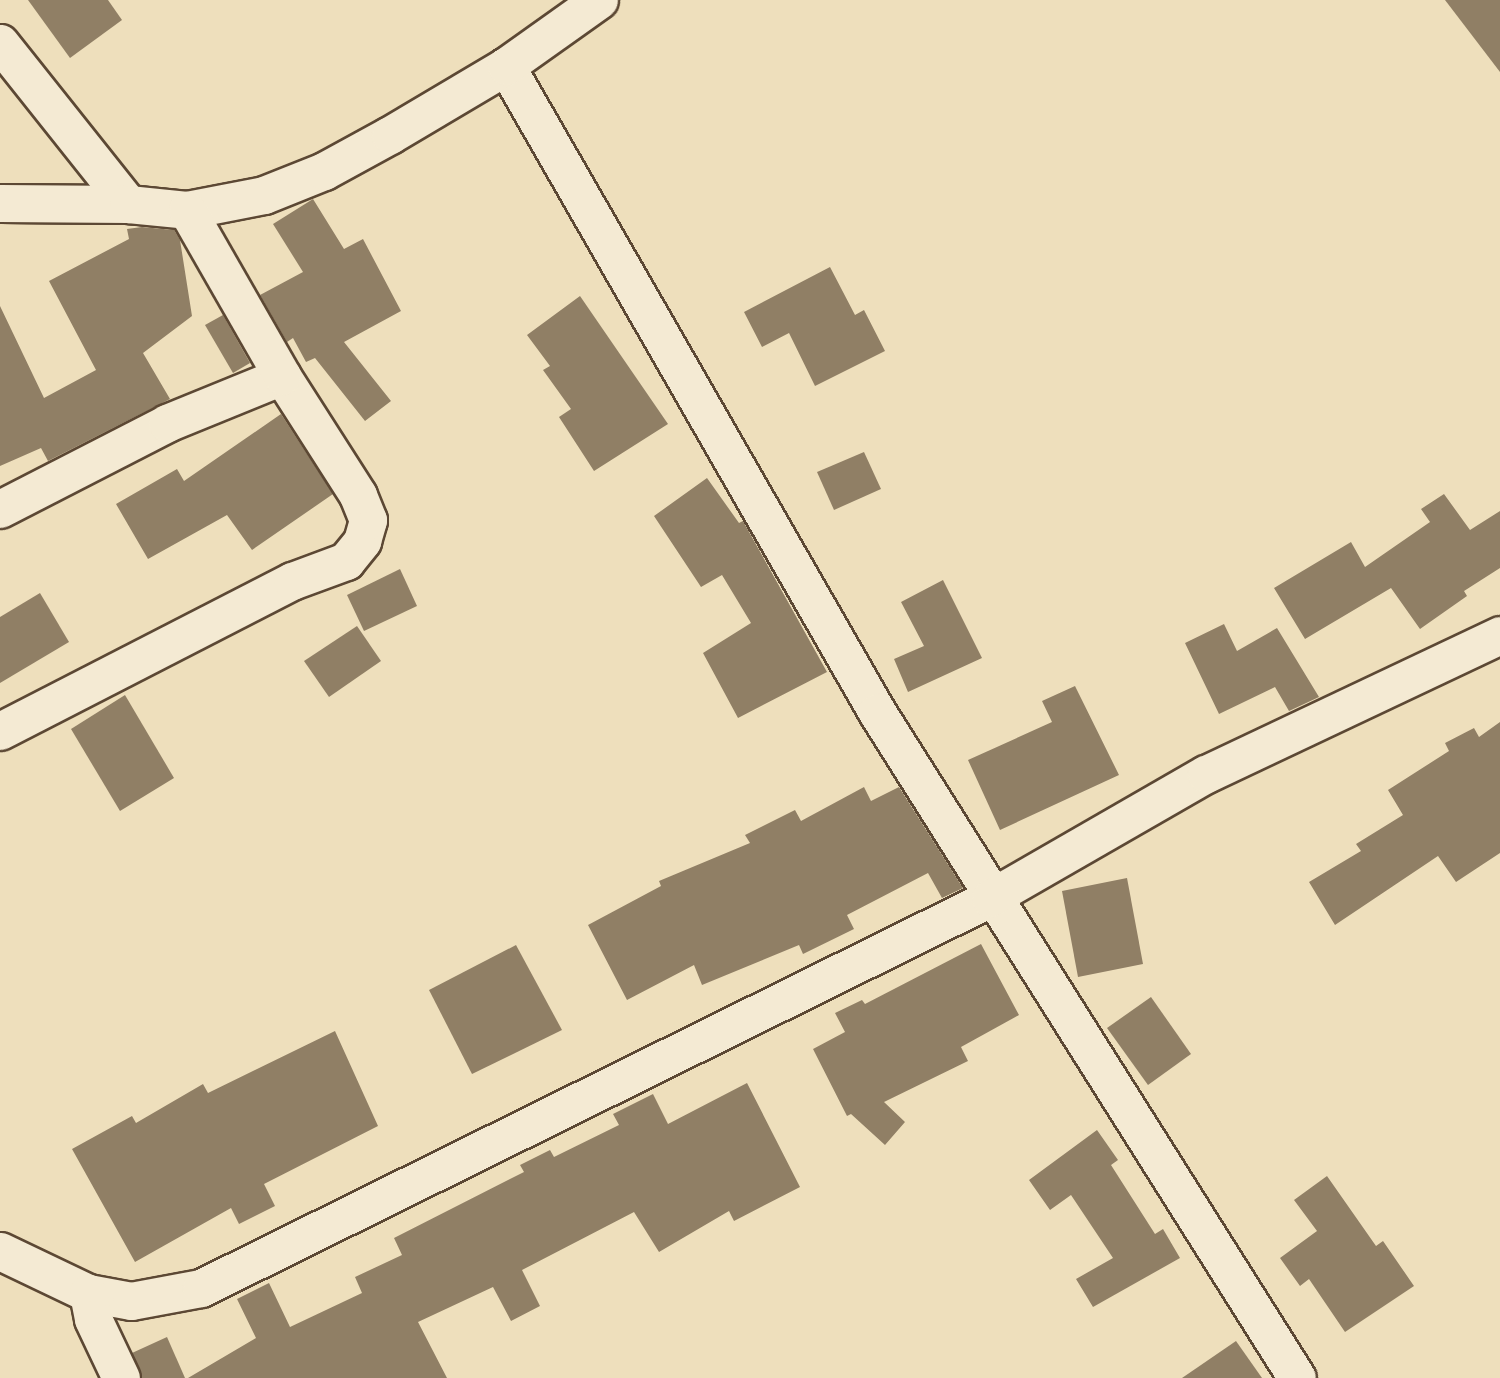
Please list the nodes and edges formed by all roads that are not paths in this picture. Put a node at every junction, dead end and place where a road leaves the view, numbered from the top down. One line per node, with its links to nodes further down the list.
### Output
1 (599, 0): 3 (street)
2 (0, 43): 5 (street)
3 (506, 66): 6 (street); 11 (street)
4 (0, 203): 5 (street)
5 (128, 204): 6 (street)
6 (187, 211): 7 (street)
7 (282, 376): 8 (street); 10 (street)
8 (0, 509)
9 (1500, 635): 11 (street)
10 (0, 730)
11 (990, 898): 13 (street); 15 (street)
12 (0, 1251): 13 (street)
13 (88, 1293): 14 (street)
14 (121, 1378)
15 (1297, 1378)

